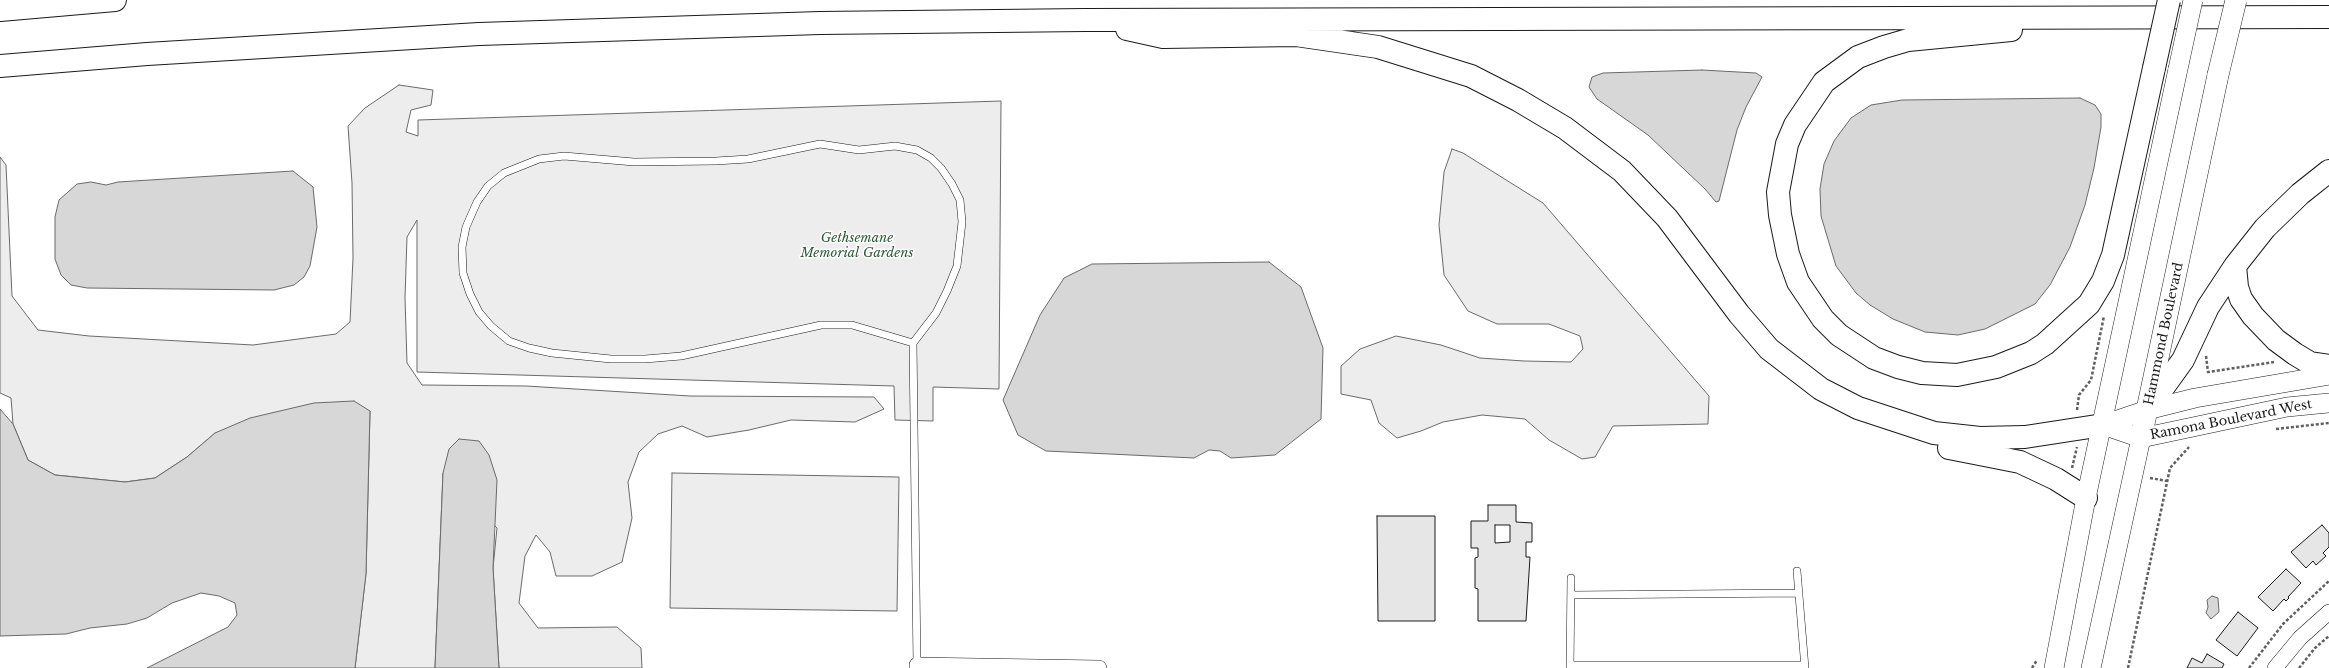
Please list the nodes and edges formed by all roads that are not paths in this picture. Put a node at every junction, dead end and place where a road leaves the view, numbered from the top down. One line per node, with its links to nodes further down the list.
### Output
1 (115, 0): 5 (highway)
2 (2169, 0): 7 (highway, bridge)
3 (2193, 0): 18 (street, bridge)
4 (2236, 0): 17 (main road, Hammond Boulevard, bridge)
5 (0, 10)
6 (2329, 17): 7 (highway)
7 (2111, 18): 8 (highway)
8 (1085, 20): 9 (highway); 16 (highway)
9 (0, 66)
10 (2329, 171): 11 (highway)
11 (2235, 266): 13 (highway); 17 (highway)
12 (913, 344): 12 (lane); 26 (lane)
13 (2329, 366)
14 (2329, 375): 17 (street, Ramona Boulevard West)
15 (2329, 403): 19 (street, Ramona Boulevard West)
16 (1858, 408): 18 (highway); 20 (highway)
17 (2148, 410): 18 (street, Ramona Boulevard West); 19 (main road, Hammond Boulevard)
18 (2103, 425): 19 (street, Ramona Boulevard West); 20 (street)
19 (2141, 438): 31 (street, Hammond Boulevard)
20 (2086, 498): 30 (street)
21 (1797, 571): 23 (lane)
22 (1571, 578): 24 (lane)
23 (1799, 593): 24 (lane); 28 (lane)
24 (1571, 594): 27 (lane)
25 (2329, 612): 32 (street)
26 (917, 666): 29 (street)
27 (1570, 666): 28 (lane)
28 (1805, 667)
29 (1099, 668)
30 (2054, 668)
31 (2091, 668)
32 (2275, 668)

